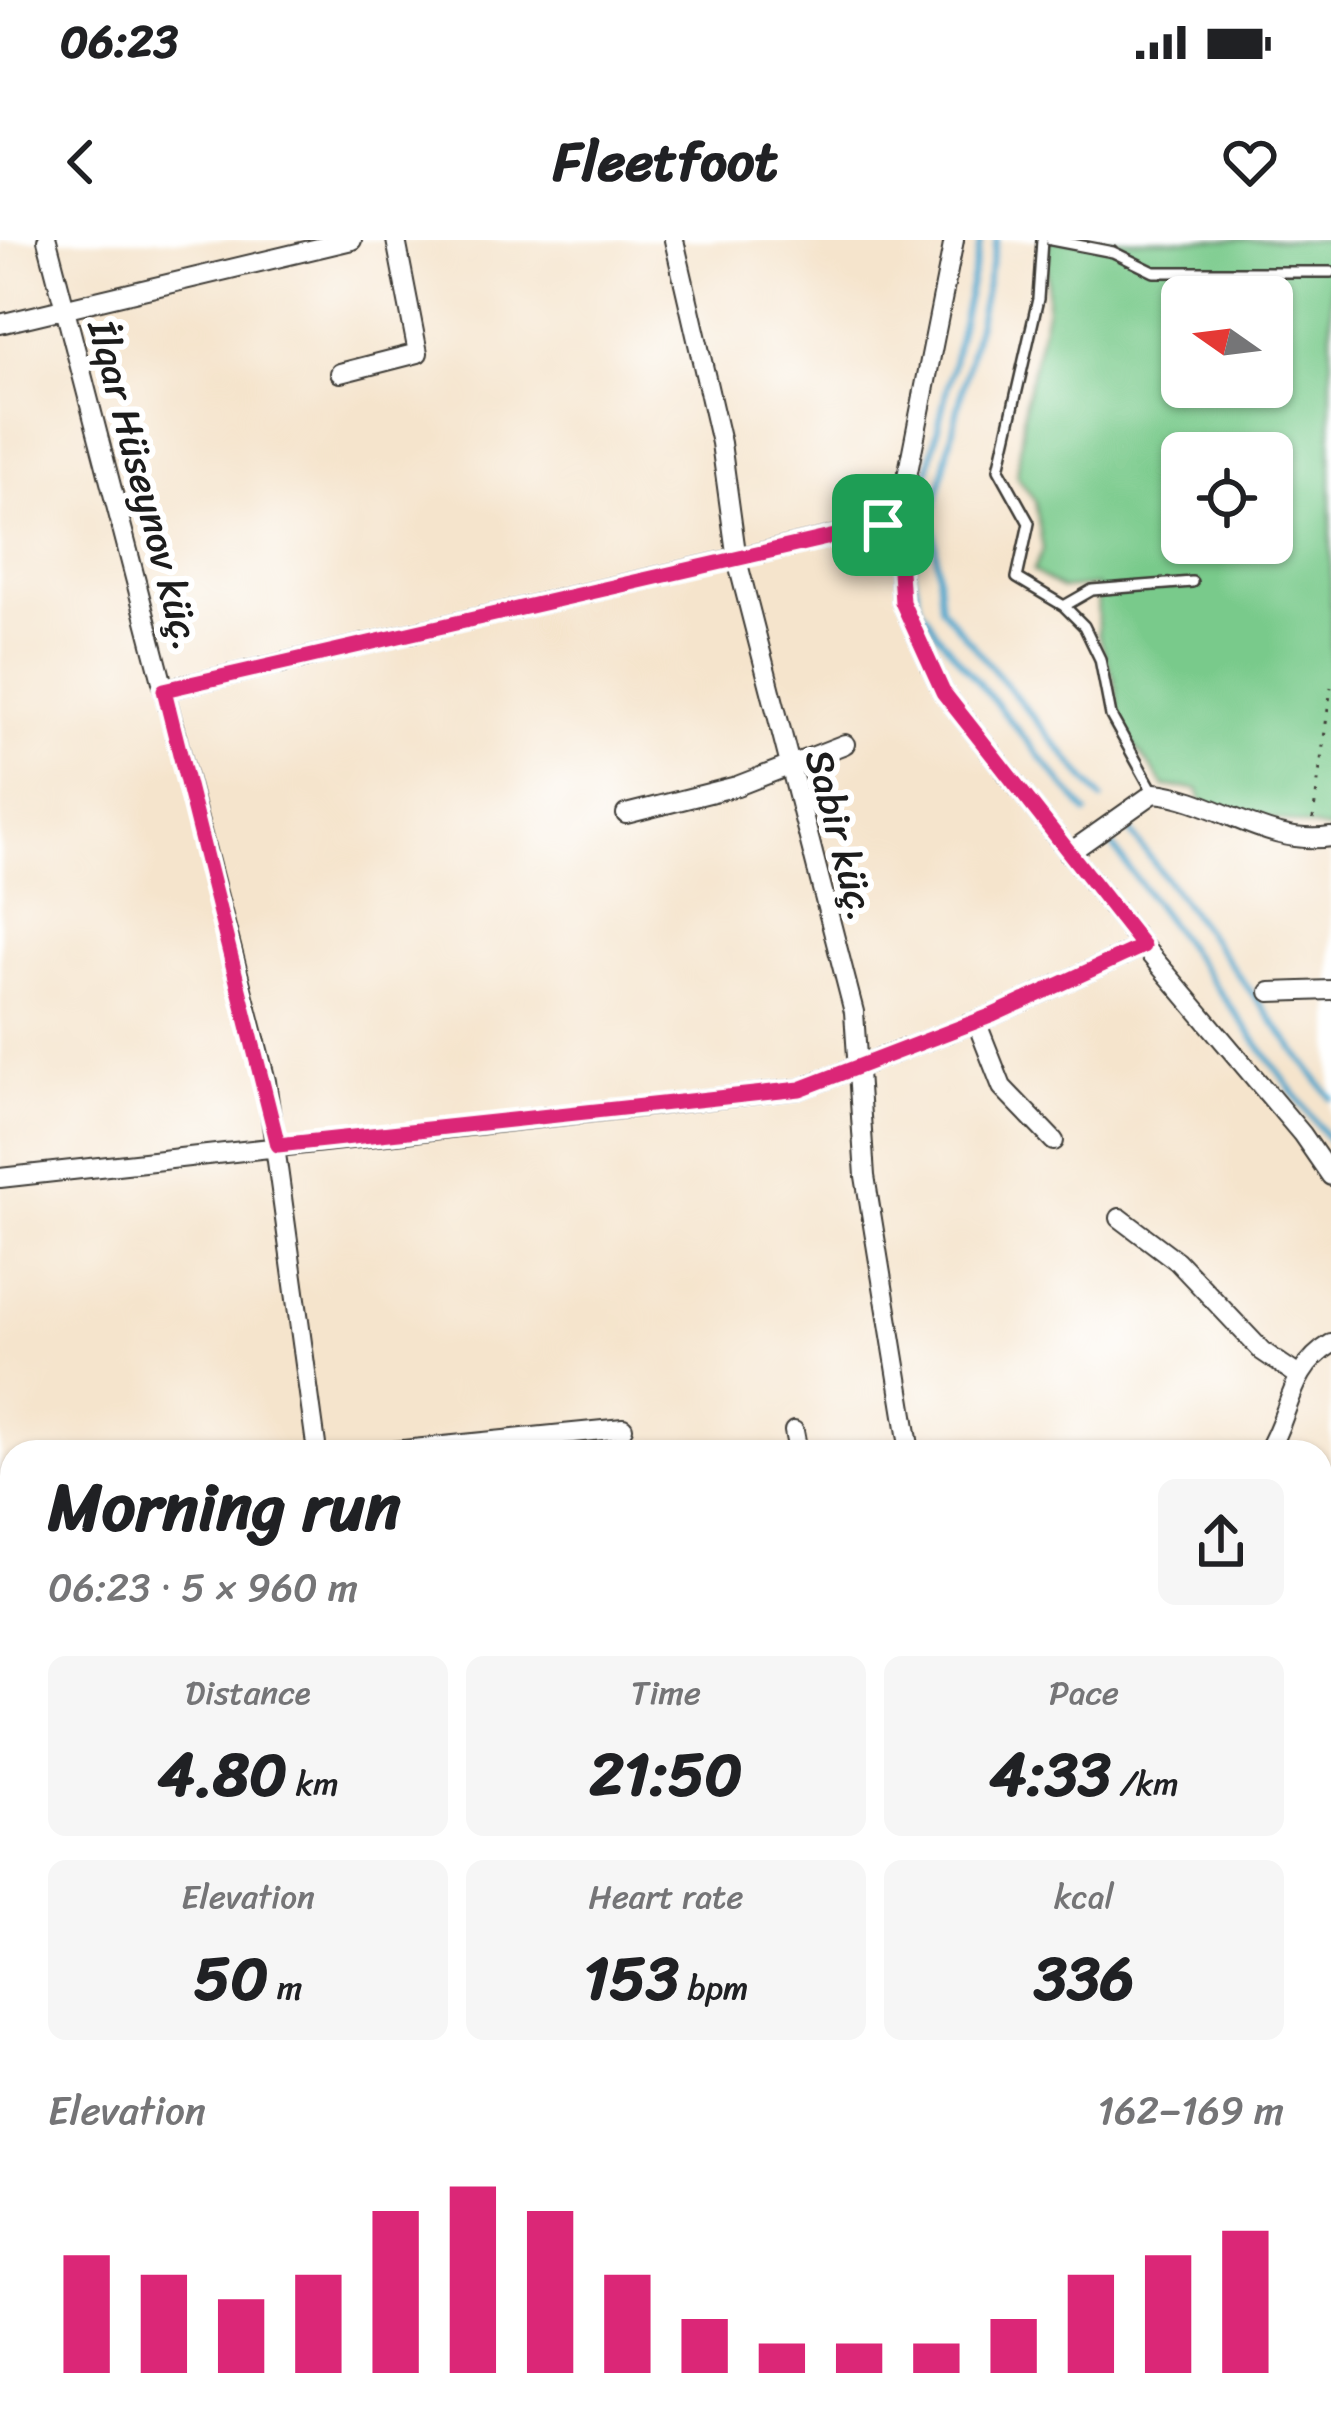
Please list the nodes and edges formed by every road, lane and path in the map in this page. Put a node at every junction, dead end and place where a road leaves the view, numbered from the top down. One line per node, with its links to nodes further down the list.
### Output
1 (47, 240): 9 (street, İlqar Hüseynov küç.)
2 (352, 240): 9 (street)
3 (396, 240): 11 (street)
4 (674, 240): 13 (street, Sabir küç.)
5 (954, 240): 12 (street)
6 (1042, 240): 15 (lane)
7 (1052, 240): 8 (lane)
8 (1331, 272)
9 (64, 308): 10 (street); 17 (street, İlqar Hüseynov küç.)
10 (0, 323)
11 (340, 373)
12 (897, 527): 13 (street); 24 (street)
13 (737, 560): 17 (street); 19 (street, Sabir küç.)
14 (1192, 582): 15 (lane)
15 (1064, 606): 20 (lane)
16 (1331, 688): 23 (path)
17 (164, 690): 31 (street, İlqar Hüseynov küç.)
18 (845, 744): 19 (street)
19 (787, 767): 21 (street); 29 (street, Sabir küç.)
20 (1154, 793): 23 (street); 24 (street)
21 (626, 814)
22 (1331, 837): 23 (street)
23 (1310, 838)
24 (1069, 854): 25 (street)
25 (1143, 946): 28 (street); 32 (street)
26 (1331, 990): 27 (street)
27 (1270, 992)
28 (976, 1021): 29 (street); 30 (street)
29 (858, 1070): 31 (street); 42 (street, Sabir küç.)
30 (1054, 1141)
31 (278, 1145): 33 (street); 39 (street, İlqar Hüseynov küç.)
32 (1331, 1176)
33 (0, 1178)
34 (1120, 1218): 36 (street)
35 (1331, 1344): 36 (street)
36 (1296, 1374): 43 (street)
37 (623, 1428): 40 (street)
38 (794, 1431): 41 (street)
39 (315, 1440)
40 (503, 1440)
41 (795, 1440)
42 (908, 1440)
43 (1275, 1440)

